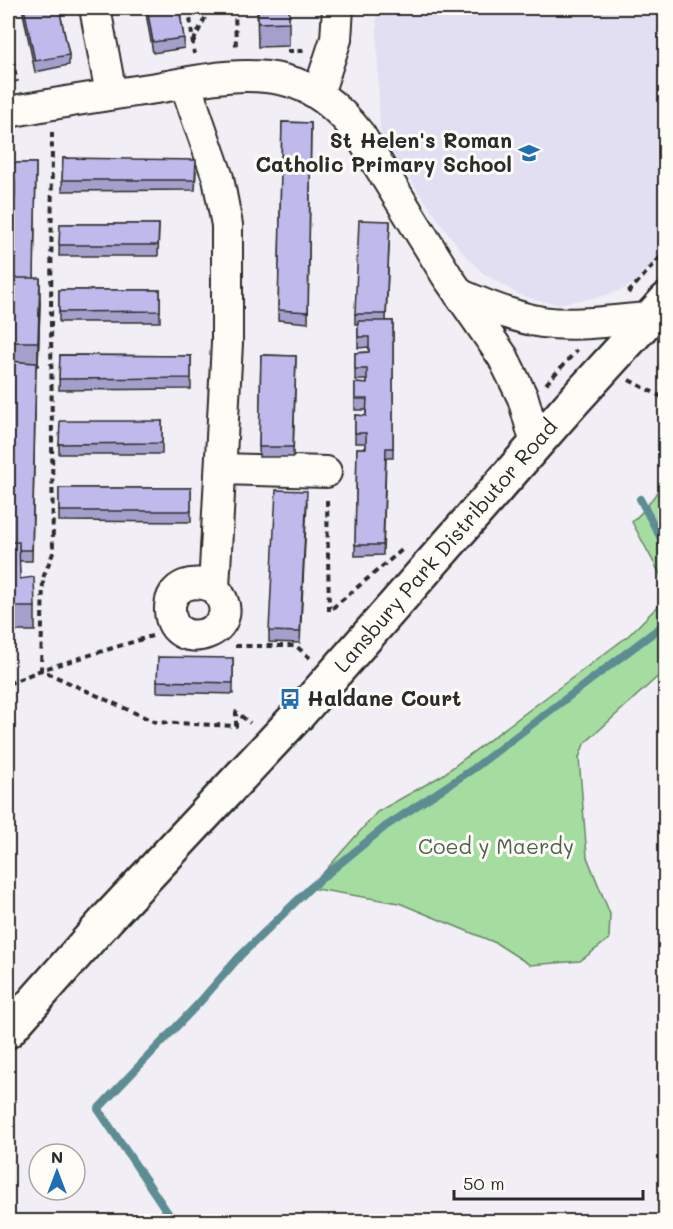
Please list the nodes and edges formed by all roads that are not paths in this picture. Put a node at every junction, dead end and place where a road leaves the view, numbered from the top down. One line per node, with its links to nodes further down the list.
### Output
1 (95, 8): 5 (street)
2 (338, 8): 4 (street)
3 (190, 70): 4 (street); 5 (street); 10 (street)
4 (318, 93): 7 (street)
5 (111, 94): 6 (street)
6 (13, 99)
7 (459, 294): 8 (street); 9 (street)
8 (657, 309): 9 (street, Lansbury Park Distributor Road)
9 (536, 444): 13 (street, Lansbury Park Distributor Road)
10 (222, 469): 11 (street); 12 (street)
11 (326, 472)
12 (214, 588): 12 (street)
13 (8, 1030)

